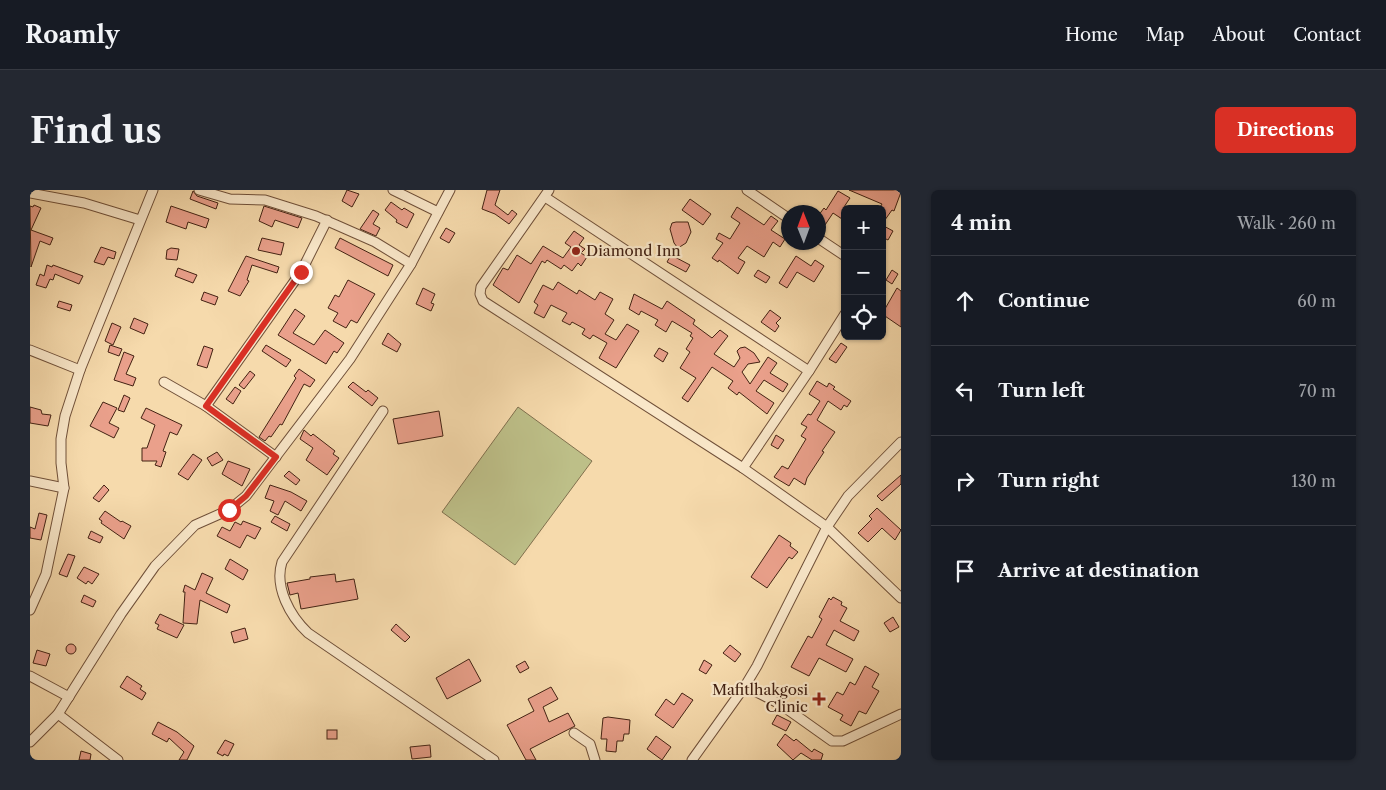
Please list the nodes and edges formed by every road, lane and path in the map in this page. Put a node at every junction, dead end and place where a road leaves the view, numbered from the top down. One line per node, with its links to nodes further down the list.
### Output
1 (153, 190): 10 (street)
2 (199, 190): 11 (street)
3 (393, 190): 8 (street)
4 (450, 190): 8 (street)
5 (747, 190): 9 (street)
6 (30, 193): 10 (street)
7 (547, 193): 18 (street); 24 (street)
8 (438, 212): 14 (street)
9 (781, 213)
10 (140, 220): 17 (street)
11 (327, 220): 14 (street); 20 (street)
12 (826, 243): 13 (street)
13 (841, 253)
14 (411, 264): 23 (street)
15 (841, 320): 18 (street)
16 (30, 350): 17 (street)
17 (80, 370): 26 (street)
18 (809, 371): 24 (street)
19 (164, 382): 20 (street)
20 (206, 406): 23 (street)
21 (383, 411): 38 (street)
22 (901, 442): 27 (street)
23 (276, 457): 32 (street)
24 (743, 468): 27 (street)
25 (30, 481): 26 (street)
26 (64, 488): 29 (street)
27 (827, 527): 28 (street); 31 (street)
28 (901, 598)
29 (30, 610)
30 (30, 676): 32 (street)
31 (745, 686): 34 (street); 40 (street)
32 (69, 697): 33 (street)
33 (58, 714): 36 (street); 37 (street)
34 (901, 714)
35 (574, 733): 39 (street)
36 (30, 742)
37 (118, 760)
38 (494, 760)
39 (595, 760)
40 (692, 760)

